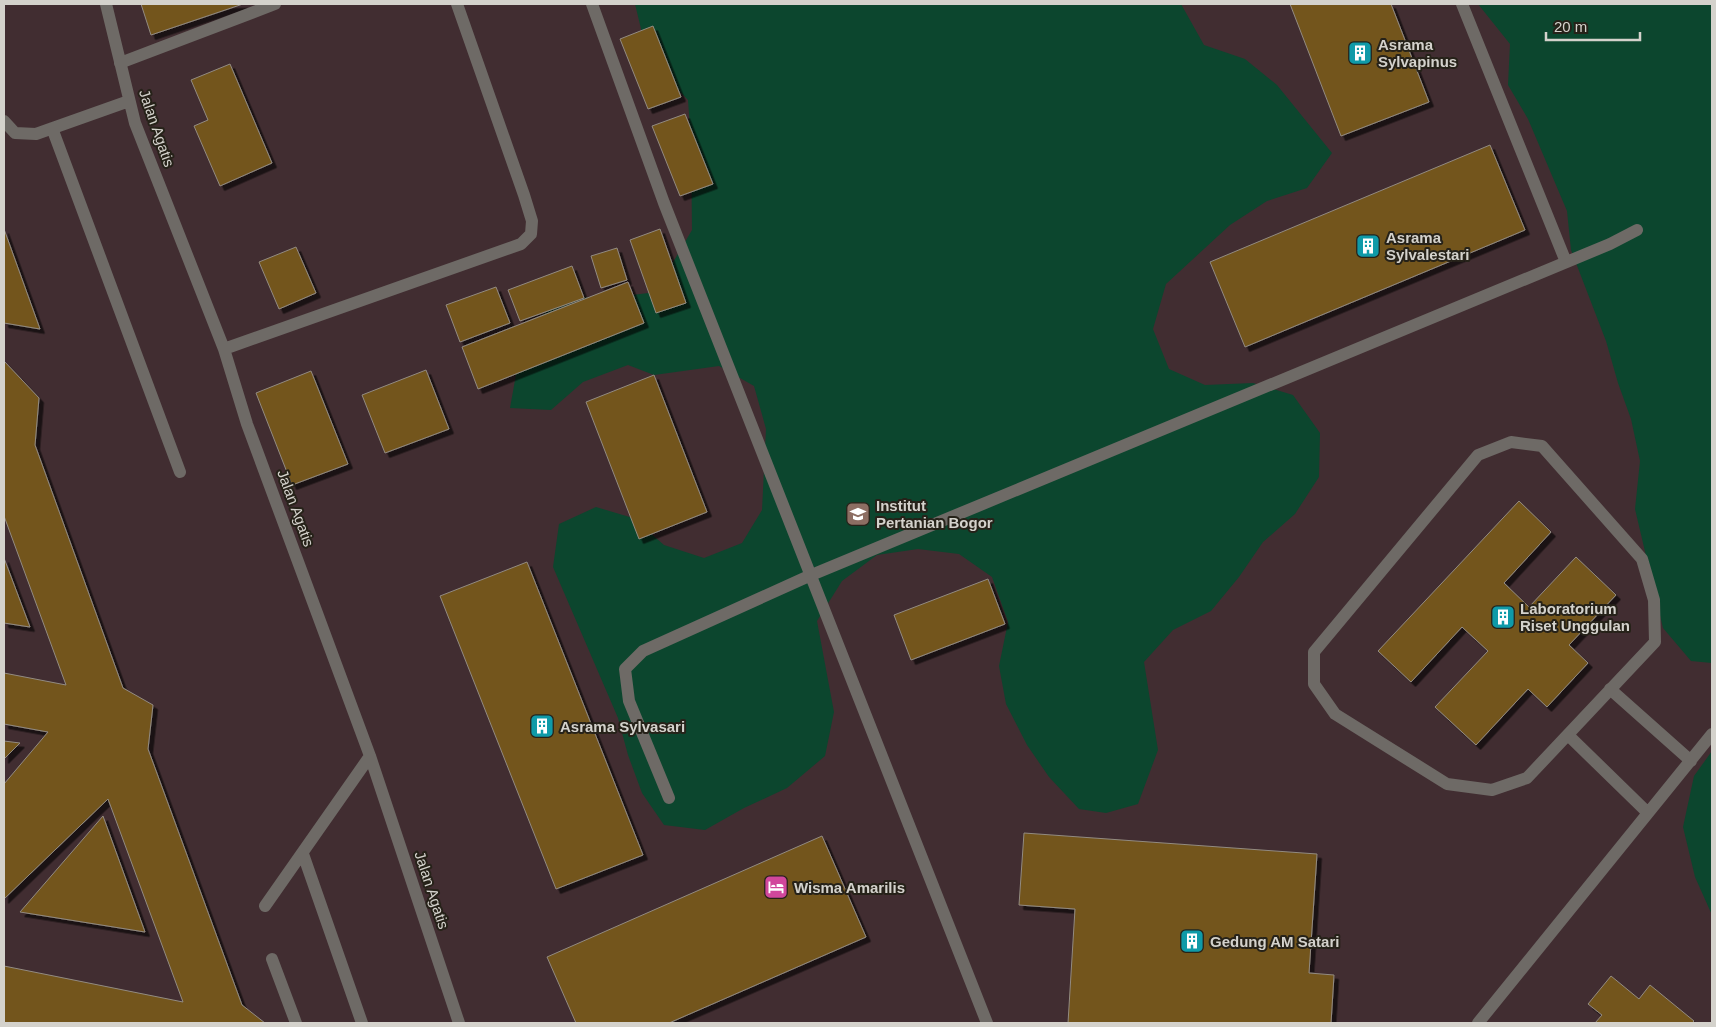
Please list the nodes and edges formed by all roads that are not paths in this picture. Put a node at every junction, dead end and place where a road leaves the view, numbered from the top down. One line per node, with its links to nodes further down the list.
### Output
1 (106, 4): 6 (lane, Jalan Agatis)
2 (275, 4): 6 (lane)
3 (457, 4): 12 (lane)
4 (592, 4): 14 (lane)
5 (1462, 4): 11 (lane)
6 (120, 63): 7 (lane, Jalan Agatis)
7 (129, 101): 9 (lane); 12 (lane, Jalan Agatis)
8 (4, 121): 9 (lane)
9 (52, 128): 13 (lane)
10 (1637, 230): 11 (lane)
11 (1566, 262): 14 (lane)
12 (224, 349): 18 (lane, Jalan Agatis)
13 (180, 472)
14 (809, 576): 20 (lane); 28 (lane)
15 (1610, 689): 17 (lane); 17 (lane); 19 (lane)
16 (1712, 734): 19 (lane)
17 (1568, 735): 21 (lane)
18 (370, 756): 22 (lane); 27 (lane, Jalan Agatis)
19 (1691, 760): 21 (lane)
20 (668, 798)
21 (1648, 812): 29 (lane)
22 (302, 854): 23 (lane); 26 (lane)
23 (265, 906)
24 (272, 959): 25 (lane)
25 (296, 1023)
26 (362, 1023)
27 (459, 1023)
28 (987, 1023)
29 (1478, 1023)

